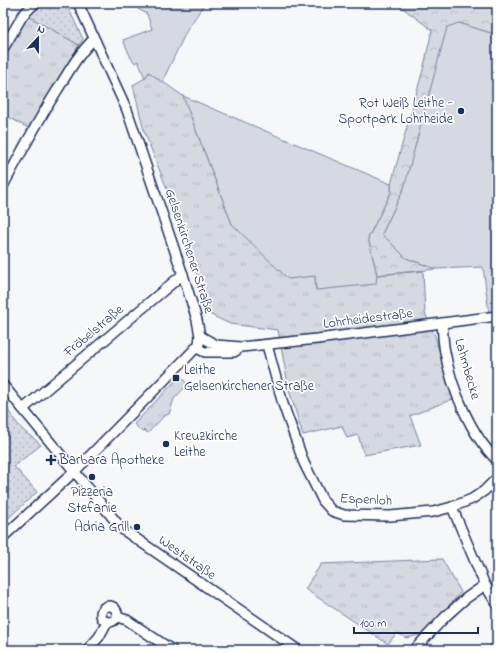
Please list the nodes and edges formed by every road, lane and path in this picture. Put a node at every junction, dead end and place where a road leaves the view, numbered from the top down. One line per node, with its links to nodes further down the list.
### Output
1 (35, 3): 4 (street)
2 (78, 3): 3 (street, Gelsenkirchener Straße)
3 (94, 39): 5 (street); 6 (street, Gelsenkirchener Straße)
4 (3, 49)
5 (4, 183)
6 (183, 274): 9 (street, Gelsenkirchener Straße); 14 (street, Fröbelstraße)
7 (497, 316): 8 (street, Lohrheidestraße)
8 (442, 324): 10 (street, Lohrheidestraße); 15 (street, Lahmbecke)
9 (200, 336): 11 (street, Lohrheidestraße); 12 (street)
10 (267, 345): 11 (street, Lohrheidestraße); 18 (street, Espenloh)
11 (241, 347): 12 (street, Lohrheidestraße)
12 (196, 348): 16 (street)
13 (3, 385): 14 (street, Weststraße)
14 (23, 409): 16 (street, Weststraße)
15 (497, 460)
16 (75, 471): 19 (street); 27 (street, Weststraße)
17 (497, 478): 18 (street, Espenloh)
18 (452, 507): 20 (street)
19 (3, 537)
20 (485, 585): 21 (street); 28 (street)
21 (497, 604)
22 (117, 617): 23 (street); 23 (street); 26 (street)
23 (107, 622): 25 (street)
24 (497, 648): 29 (street)
25 (87, 650)
26 (172, 650)
27 (298, 650)
28 (414, 650)
29 (494, 650)

